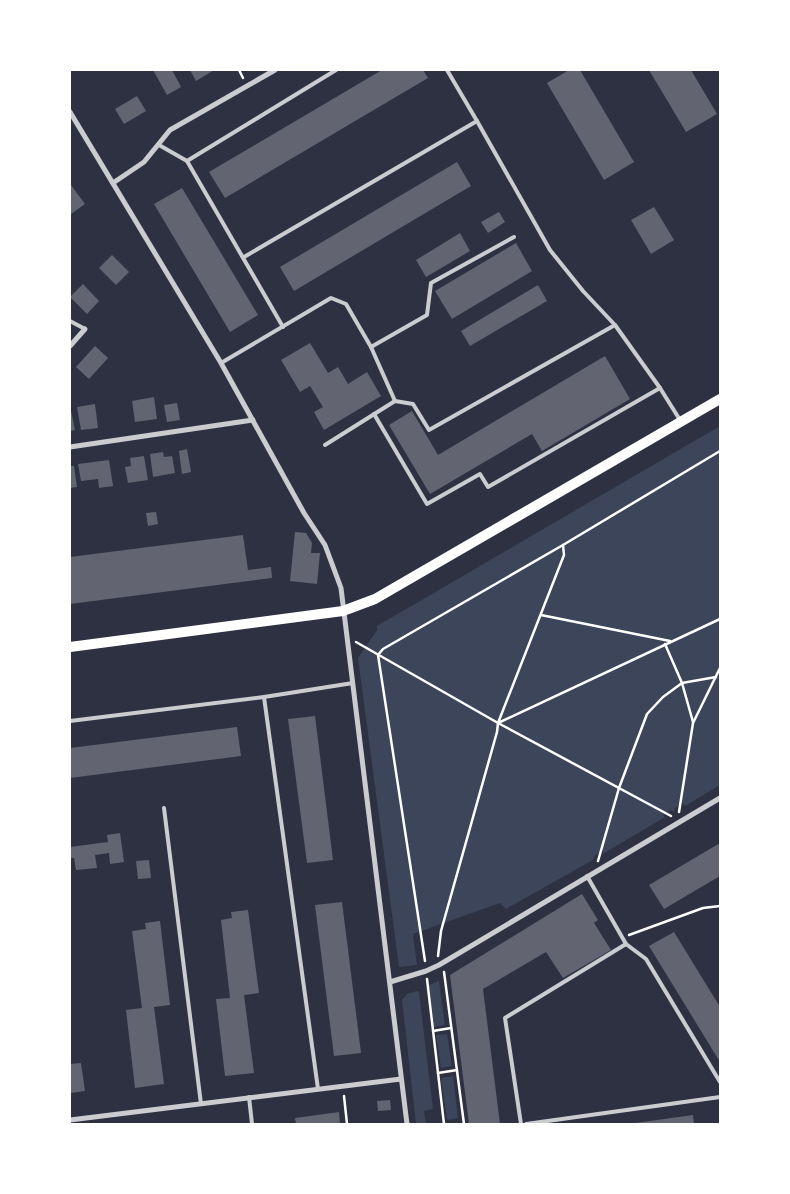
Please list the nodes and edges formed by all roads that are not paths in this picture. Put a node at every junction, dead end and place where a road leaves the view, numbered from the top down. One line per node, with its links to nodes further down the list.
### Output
1 (275, 70): 6 (street)
2 (336, 70): 7 (lane)
3 (447, 70): 5 (lane)
4 (70, 112): 8 (street)
5 (477, 121): 10 (lane); 12 (lane)
6 (158, 146): 7 (lane); 8 (street)
7 (187, 161): 10 (lane)
8 (113, 182): 17 (street)
9 (514, 237): 16 (lane)
10 (244, 257): 13 (lane)
11 (70, 321): 14 (lane)
12 (615, 325): 18 (lane); 20 (lane)
13 (283, 327): 16 (lane); 17 (lane)
14 (85, 329): 15 (street)
15 (70, 346)
16 (371, 348): 20 (lane)
17 (221, 363): 22 (street)
18 (660, 388): 21 (lane); 23 (lane)
19 (720, 399): 23 (main road)
20 (395, 401): 21 (lane)
21 (374, 414): 24 (lane)
22 (253, 420): 25 (street); 26 (street)
23 (681, 422): 26 (main road)
24 (325, 445)
25 (70, 446)
26 (343, 612): 27 (main road); 28 (street)
27 (70, 647)
28 (353, 683): 29 (lane); 35 (street)
29 (264, 697): 30 (lane); 38 (lane)
30 (70, 721)
31 (720, 798): 33 (street)
32 (164, 808): 41 (lane)
33 (587, 876): 34 (lane); 35 (street)
34 (626, 944): 37 (lane); 45 (lane)
35 (390, 982): 36 (street)
36 (401, 1078): 38 (street); 44 (street)
37 (720, 1082)
38 (318, 1089): 39 (street)
39 (249, 1097): 41 (street); 43 (lane)
40 (720, 1097): 46 (lane)
41 (201, 1104): 42 (street)
42 (70, 1120)
43 (252, 1124)
44 (407, 1124)
45 (521, 1124)
46 (526, 1124)

